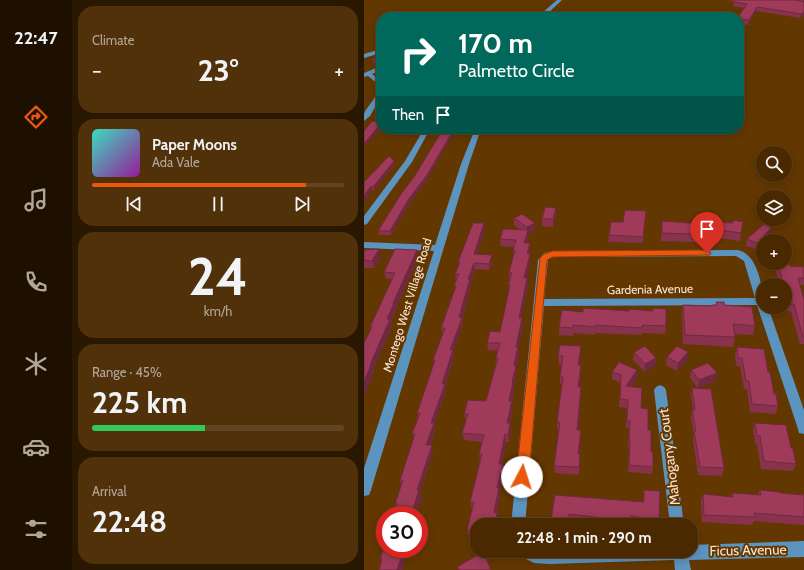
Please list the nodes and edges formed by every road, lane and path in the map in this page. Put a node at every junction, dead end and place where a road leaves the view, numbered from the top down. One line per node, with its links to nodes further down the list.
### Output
1 (560, 0): 2 (street)
2 (546, 12)
3 (376, 52): 4 (street)
4 (364, 56)
5 (376, 70): 6 (street)
6 (366, 74): 7 (street)
7 (376, 80)
8 (376, 97): 9 (street)
9 (364, 119)
10 (424, 134): 12 (street)
11 (476, 134): 14 (street, Montego West Village Road)
12 (364, 222)
13 (364, 246): 14 (street)
14 (439, 248): 21 (street, Montego West Village Road)
15 (756, 283): 16 (street)
16 (540, 303): 17 (street, Gardenia Avenue); 22 (street)
17 (756, 304)
18 (766, 314): 20 (street)
19 (660, 390): 23 (street, Mahogany Court)
20 (804, 430)
21 (364, 490)
22 (519, 518)
23 (676, 518)
24 (804, 549): 25 (street, Ficus Avenue)
25 (698, 551)
26 (681, 558): 27 (street)
27 (683, 570)

